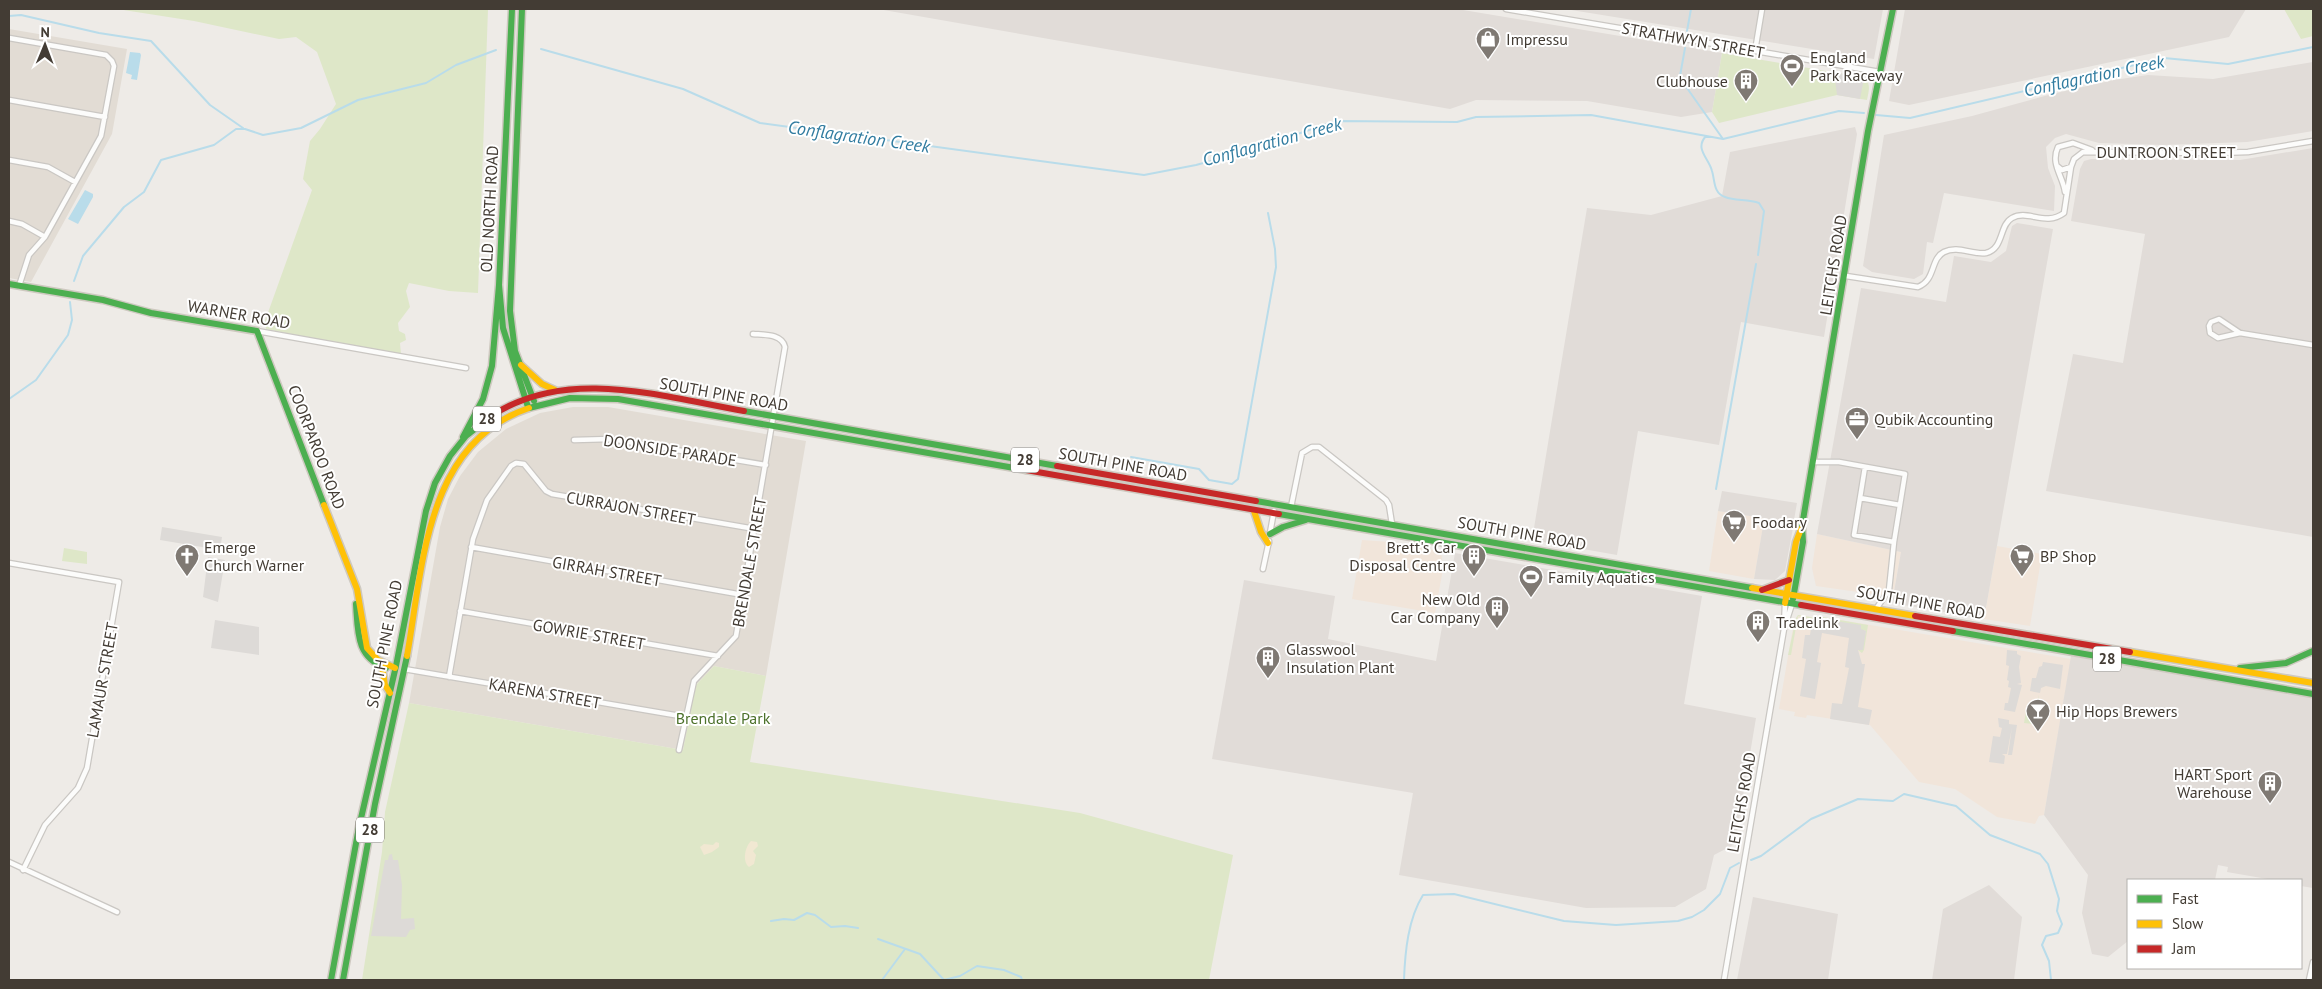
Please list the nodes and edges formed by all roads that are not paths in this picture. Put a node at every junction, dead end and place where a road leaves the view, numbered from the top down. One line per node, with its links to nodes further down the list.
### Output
1 (512, 9): 15 (main road, OLD NORTH ROAD)
2 (522, 9): 16 (main road, OLD NORTH ROAD)
3 (1506, 9): 7 (street, STRATHWYN STREET)
4 (1546, 9): 7 (street)
5 (1762, 9): 9 (street)
6 (1893, 9): 10 (main road, LEITCHS ROAD)
7 (1545, 15): 9 (street, STRATHWYN STREET)
8 (9, 38): 12 (street)
9 (1755, 50): 10 (street, STRATHWYN STREET)
10 (1880, 72): 24 (main road, LEITCHS ROAD)
11 (9, 100): 12 (street)
12 (105, 117): 20 (street)
13 (2313, 142): 14 (street, DUNTROON STREET)
14 (2094, 151): 18 (street); 19 (street, DUNTROON STREET)
15 (505, 157): 16 (street); 26 (main road, OLD NORTH ROAD)
16 (516, 158): 32 (main road, OLD NORTH ROAD)
17 (9, 160): 20 (street)
18 (2055, 164): 19 (street); 21 (street)
19 (2071, 167): 21 (street)
20 (75, 182): 23 (street)
21 (2066, 196): 24 (street)
22 (9, 221): 23 (street)
23 (45, 237): 27 (street)
24 (1846, 276): 41 (main road, LEITCHS ROAD)
25 (9, 284): 27 (main road, WARNER ROAD)
26 (498, 285): 35 (main road, OLD NORTH ROAD); 40 (main road)
27 (20, 286): 28 (main road, WARNER ROAD)
28 (257, 332): 33 (street, WARNER ROAD); 63 (main road, COORPAROO ROAD)
29 (2240, 332): 29 (street); 31 (street)
30 (753, 334): 37 (street, BRENDALE STREET)
31 (2313, 345)
32 (520, 365): 34 (main road); 35 (main road, OLD NORTH ROAD)
33 (466, 368)
34 (555, 390): 35 (main road, SOUTH PINE ROAD / 28); 37 (main road, SOUTH PINE ROAD / 28)
35 (528, 397): 36 (main road, OLD NORTH ROAD); 40 (main road, SOUTH PINE ROAD / 28)
36 (532, 406): 38 (main road, SOUTH PINE ROAD / 28); 76 (main road, SOUTH PINE ROAD / 28)
37 (774, 417): 38 (street, BRENDALE STREET); 45 (main road, SOUTH PINE ROAD / 28)
38 (773, 425): 42 (street, BRENDALE STREET); 48 (main road, SOUTH PINE ROAD / 28)
39 (574, 440): 42 (street, DOONSIDE PARADE)
40 (456, 449): 75 (main road, SOUTH PINE ROAD / 28)
41 (1814, 462): 43 (street); 52 (main road, LEITCHS ROAD)
42 (766, 466): 53 (street, BRENDALE STREET)
43 (1865, 467): 44 (street); 46 (street)
44 (1860, 498): 46 (street); 55 (street)
45 (1275, 504): 47 (main road, SOUTH PINE ROAD / 28); 49 (street)
46 (1900, 505): 55 (street)
47 (1291, 507): 51 (main road, SOUTH PINE ROAD / 28); 51 (street)
48 (1254, 510): 49 (main road, SOUTH PINE ROAD / 28); 56 (main road)
49 (1273, 514): 50 (main road, SOUTH PINE ROAD / 28); 54 (street)
50 (1306, 520): 54 (main road); 59 (main road, SOUTH PINE ROAD / 28)
51 (1392, 524): 58 (main road, SOUTH PINE ROAD / 28)
52 (1802, 526): 65 (main road, LEITCHS ROAD); 67 (main road, LEITCHS ROAD)
53 (755, 529): 57 (street, CURRAJON STREET); 68 (street, BRENDALE STREET)
54 (1270, 534): 56 (street)
55 (1894, 542): 70 (street)
56 (1268, 543): 62 (street)
57 (471, 547): 68 (street, GIRRAH STREET); 71 (street)
58 (1529, 548): 59 (main road); 61 (main road, SOUTH PINE ROAD / 28)
59 (1527, 558): 64 (main road, SOUTH PINE ROAD / 28)
60 (9, 563): 85 (street, LAMAUR STREET)
61 (1634, 566): 64 (main road); 66 (main road, SOUTH PINE ROAD / 28)
62 (1263, 569)
63 (351, 573): 74 (main road, COORPAROO ROAD); 75 (main road, COORPAROO ROAD)
64 (1632, 576): 69 (main road, SOUTH PINE ROAD / 28)
65 (1789, 580): 66 (main road); 67 (main road, LEITCHS ROAD)
66 (1762, 590): 67 (main road, SOUTH PINE ROAD / 28)
67 (1790, 594): 69 (main road, LEITCHS ROAD); 70 (main road, SOUTH PINE ROAD / 28)
68 (743, 595): 73 (street, BRENDALE STREET)
69 (1789, 604): 81 (main road, SOUTH PINE ROAD / 28); 90 (street, LEITCHS ROAD)
70 (1876, 609): 77 (main road, SOUTH PINE ROAD / 28)
71 (460, 611): 73 (street, GOWRIE STREET); 78 (street)
72 (2313, 651): 77 (main road, 28)
73 (718, 656): 82 (street, BRENDALE STREET)
74 (382, 667): 75 (main road, COORPAROO ROAD); 80 (main road)
75 (395, 668): 76 (main road, COORPAROO ROAD); 80 (main road, SOUTH PINE ROAD / 28)
76 (404, 669): 78 (street, KARENA STREET); 89 (main road, SOUTH PINE ROAD / 28)
77 (2236, 670): 79 (main road, SOUTH PINE ROAD)
78 (449, 677): 82 (street, KARENA STREET)
79 (2313, 683)
80 (390, 693): 88 (main road, SOUTH PINE ROAD / 28)
81 (2313, 694)
82 (686, 717): 83 (street, BRENDALE STREET)
83 (680, 750)
84 (9, 862): 85 (street)
85 (23, 870): 86 (street)
86 (117, 912)
87 (2313, 962): 91 (street)
88 (332, 980)
89 (344, 980)
90 (1724, 980)
91 (2309, 980)

